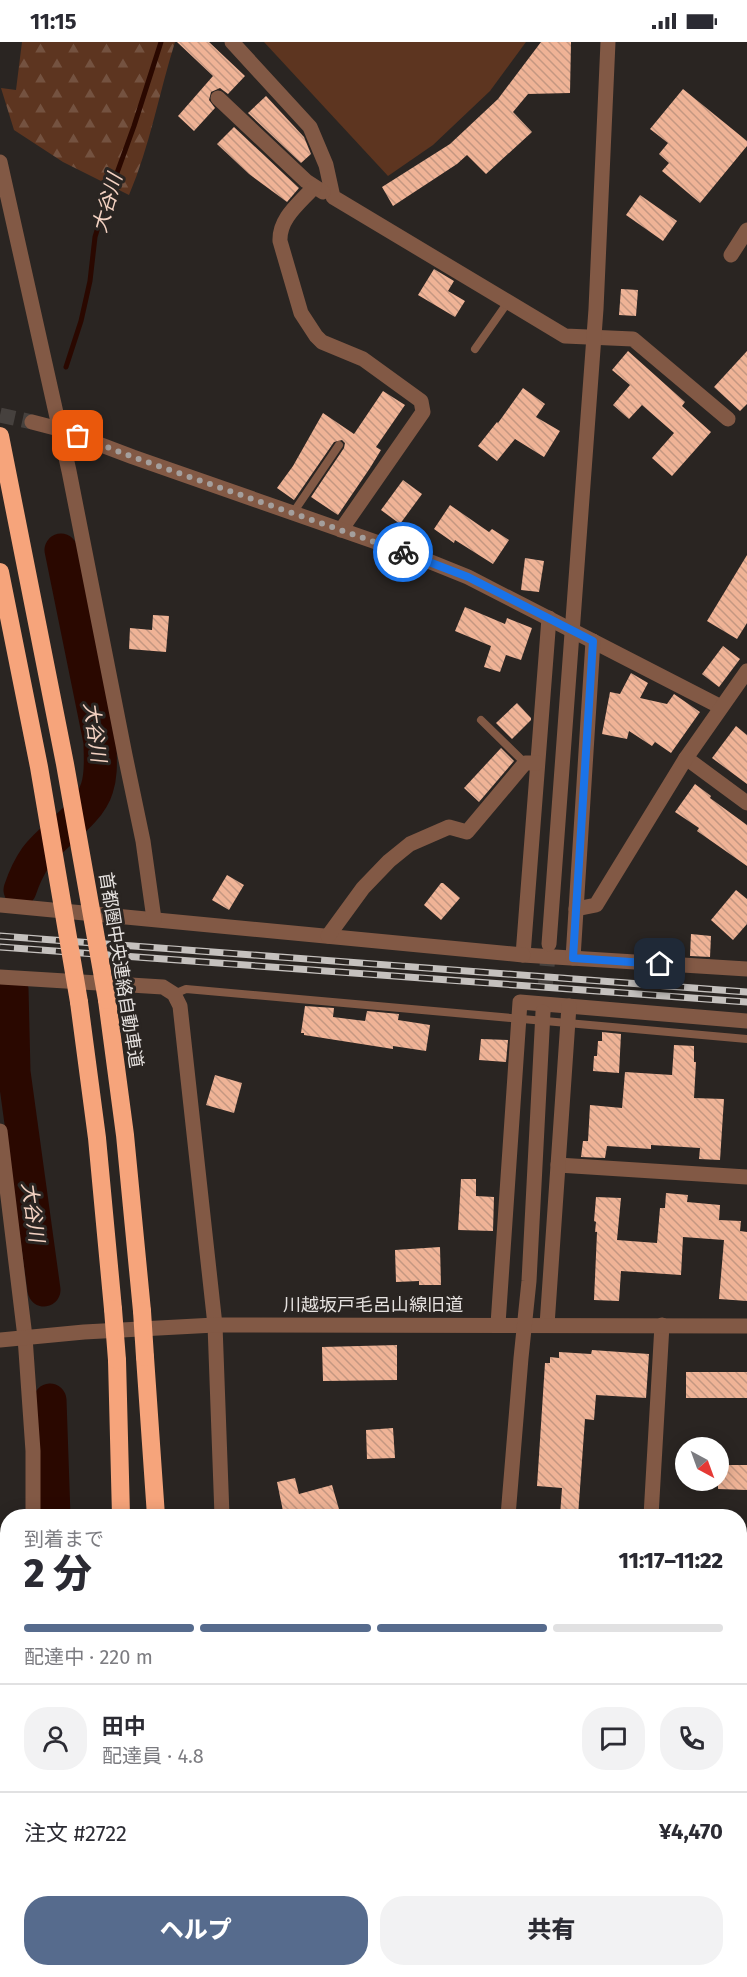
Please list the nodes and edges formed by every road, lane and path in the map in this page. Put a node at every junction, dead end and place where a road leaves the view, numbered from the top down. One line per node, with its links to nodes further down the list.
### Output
1 (232, 42): 6 (street)
2 (608, 42): 10 (street)
3 (218, 98): 5 (street)
4 (0, 162): 14 (street)
5 (314, 187): 6 (street); 18 (street)
6 (333, 196): 9 (street)
7 (747, 230): 8 (street)
8 (731, 255)
9 (508, 302): 10 (street); 11 (lane)
10 (593, 338): 12 (street); 21 (street)
11 (475, 349)
12 (728, 419)
13 (32, 422): 14 (street)
14 (59, 429): 17 (street); 31 (street)
15 (0, 436): 56 (highway, 首都圏中央連絡自動車道, bridge)
16 (339, 445): 17 (lane)
17 (293, 513): 18 (street)
18 (340, 530): 20 (street)
19 (0, 572): 55 (highway, bridge)
20 (549, 618): 21 (street); 27 (street)
21 (571, 630): 22 (street); 33 (street)
22 (593, 641): 24 (street); 30 (street)
23 (747, 671): 24 (street)
24 (721, 707): 26 (street)
25 (481, 720): 27 (lane)
26 (686, 758): 28 (street); 30 (street)
27 (531, 763): 32 (street); 34 (street)
28 (747, 803)
29 (0, 905): 31 (street)
30 (576, 909): 35 (street)
31 (154, 920): 32 (street)
32 (328, 936): 34 (street)
33 (549, 944)
34 (523, 954): 35 (street)
35 (573, 958): 36 (street)
36 (747, 969)
37 (0, 977): 38 (street)
38 (174, 994): 42 (lane); 49 (street)
39 (569, 1006): 41 (street); 44 (street); 46 (street)
40 (543, 1012): 47 (street)
41 (747, 1021)
42 (747, 1039)
43 (0, 1131): 52 (street)
44 (558, 1165): 45 (street); 48 (street)
45 (747, 1177)
46 (498, 1324): 47 (street, 川越坂戸毛呂山線旧道); 49 (street, 川越坂戸毛呂山線旧道)
47 (524, 1324): 48 (street, 川越坂戸毛呂山線旧道); 58 (street)
48 (547, 1324): 50 (street, 川越坂戸毛呂山線旧道)
49 (216, 1325): 52 (street, 川越坂戸毛呂山線旧道); 57 (street)
50 (662, 1325): 51 (street, 川越坂戸毛呂山線旧道); 59 (street)
51 (747, 1326)
52 (25, 1337): 53 (street, 川越坂戸毛呂山線旧道); 54 (street)
53 (0, 1340)
54 (33, 1509)
55 (121, 1509)
56 (156, 1509)
57 (222, 1509)
58 (509, 1509)
59 (651, 1509)

